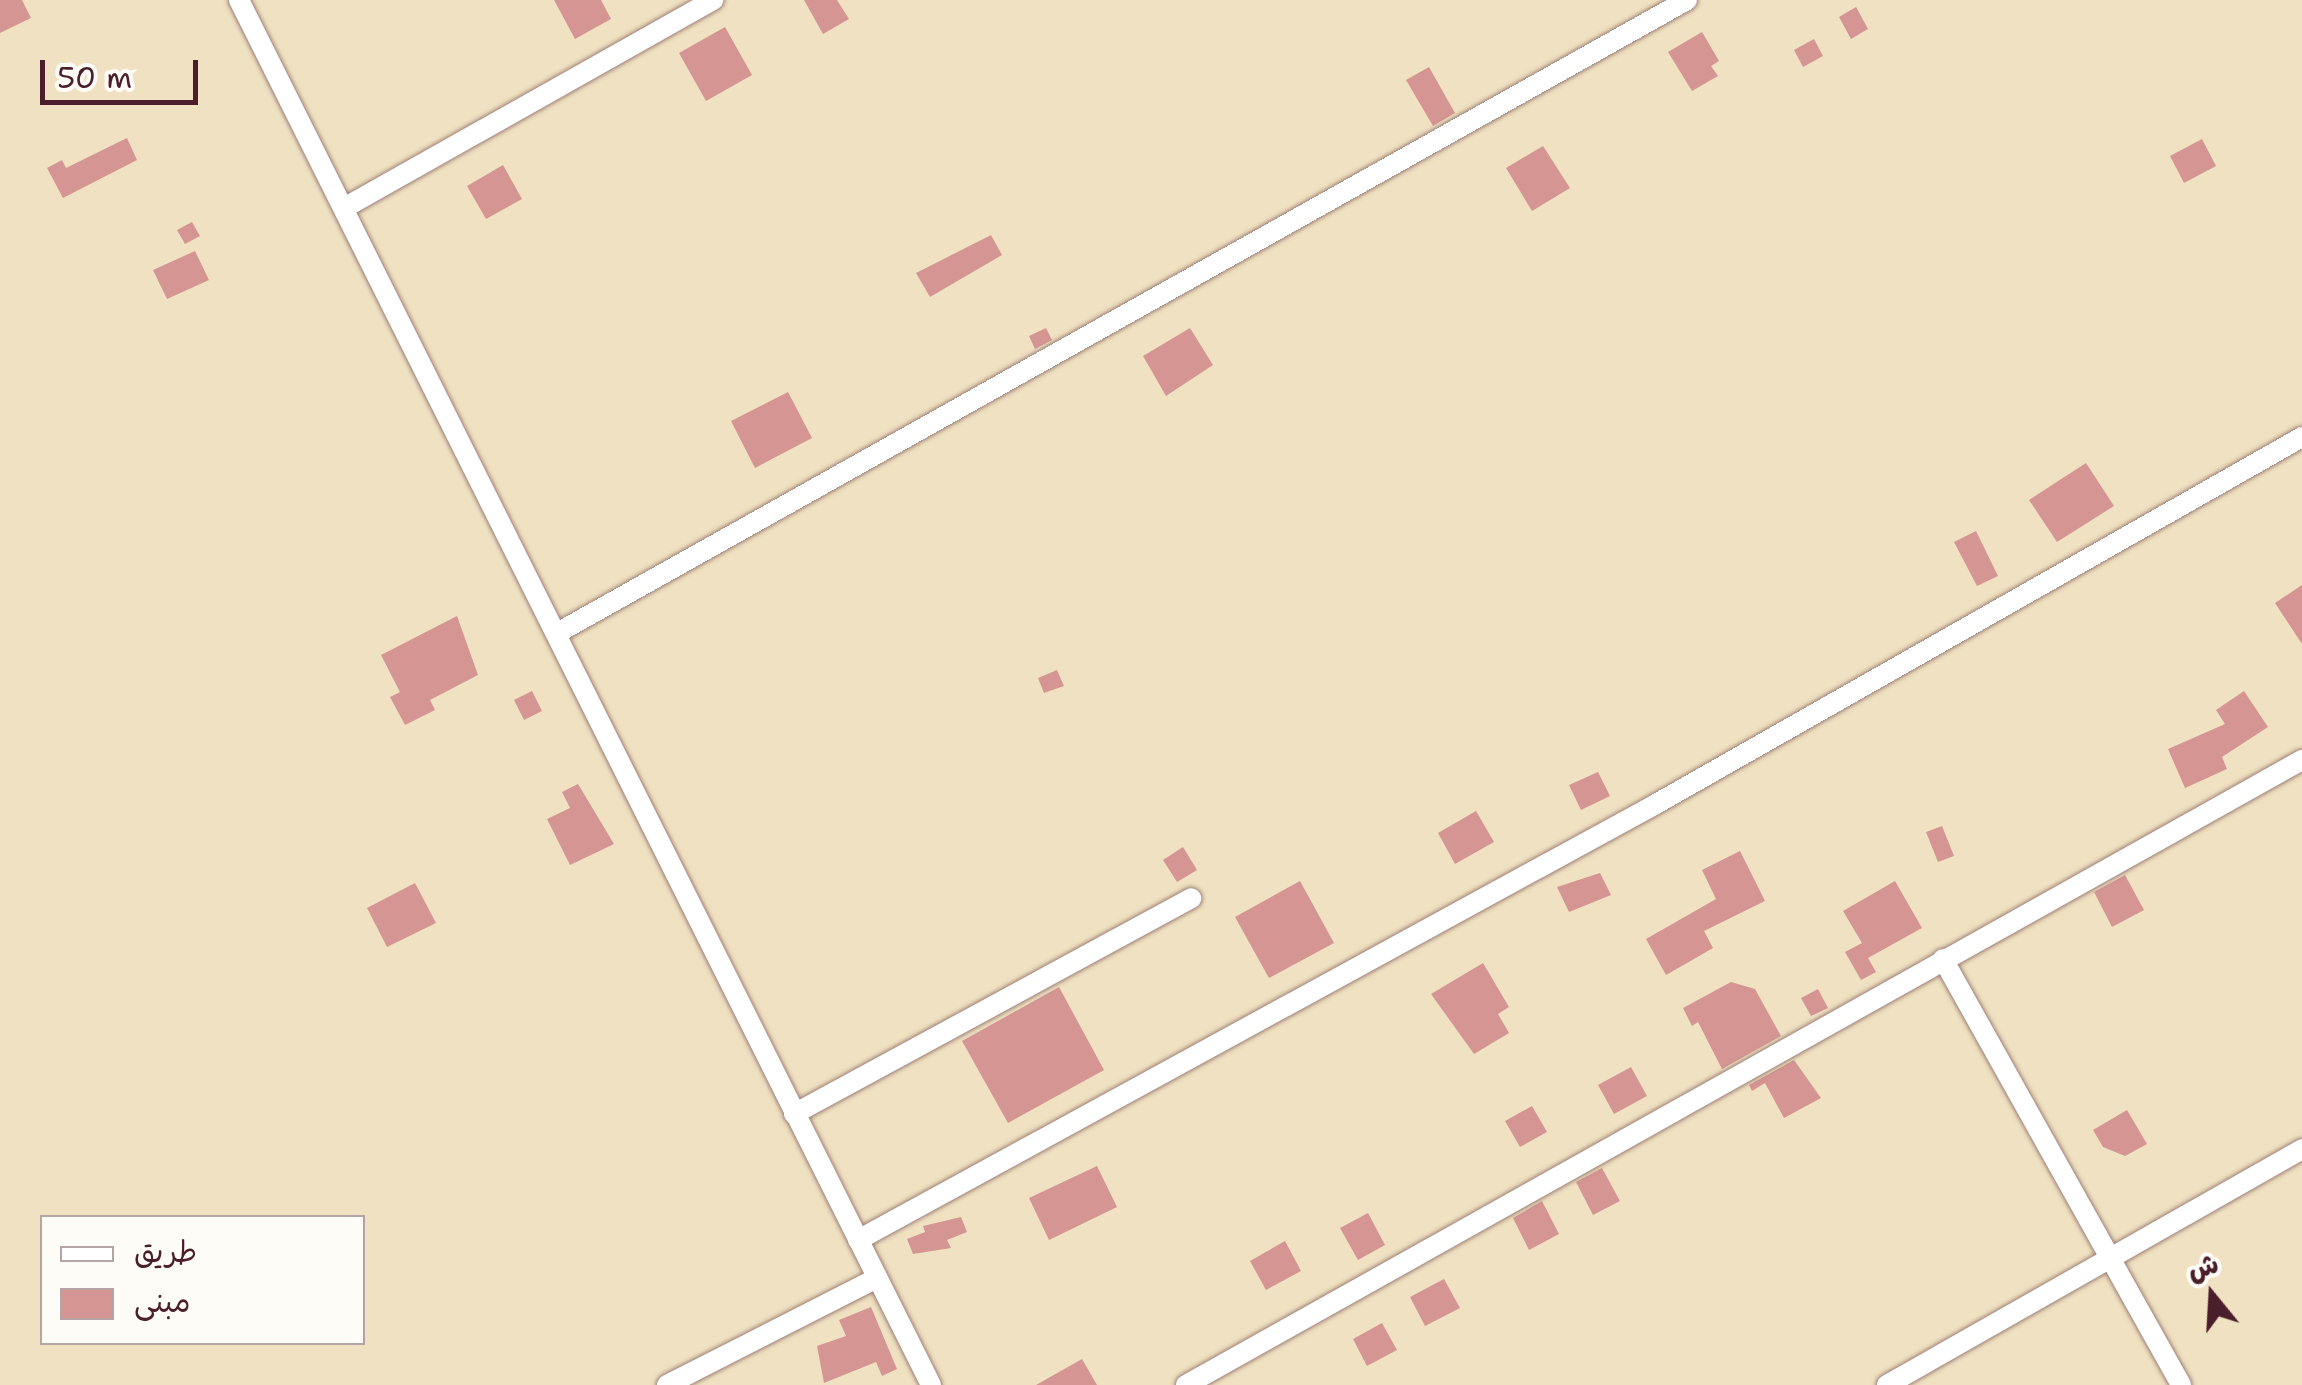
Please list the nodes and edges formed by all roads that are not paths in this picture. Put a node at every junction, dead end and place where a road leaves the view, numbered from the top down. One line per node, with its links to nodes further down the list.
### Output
1 (239, 0): 4 (street)
2 (713, 0): 4 (street)
3 (1687, 0): 6 (street)
4 (344, 208): 6 (street)
5 (2302, 437): 12 (street)
6 (560, 632): 10 (street)
7 (2302, 760): 9 (street)
8 (1191, 898): 10 (street)
9 (1943, 959): 13 (street); 17 (street)
10 (794, 1114): 12 (street)
11 (2302, 1149): 13 (street)
12 (858, 1240): 14 (street)
13 (2110, 1258): 18 (street); 19 (street)
14 (877, 1278): 15 (street); 16 (street)
15 (667, 1385)
16 (931, 1385)
17 (1186, 1385)
18 (1887, 1385)
19 (2180, 1385)

